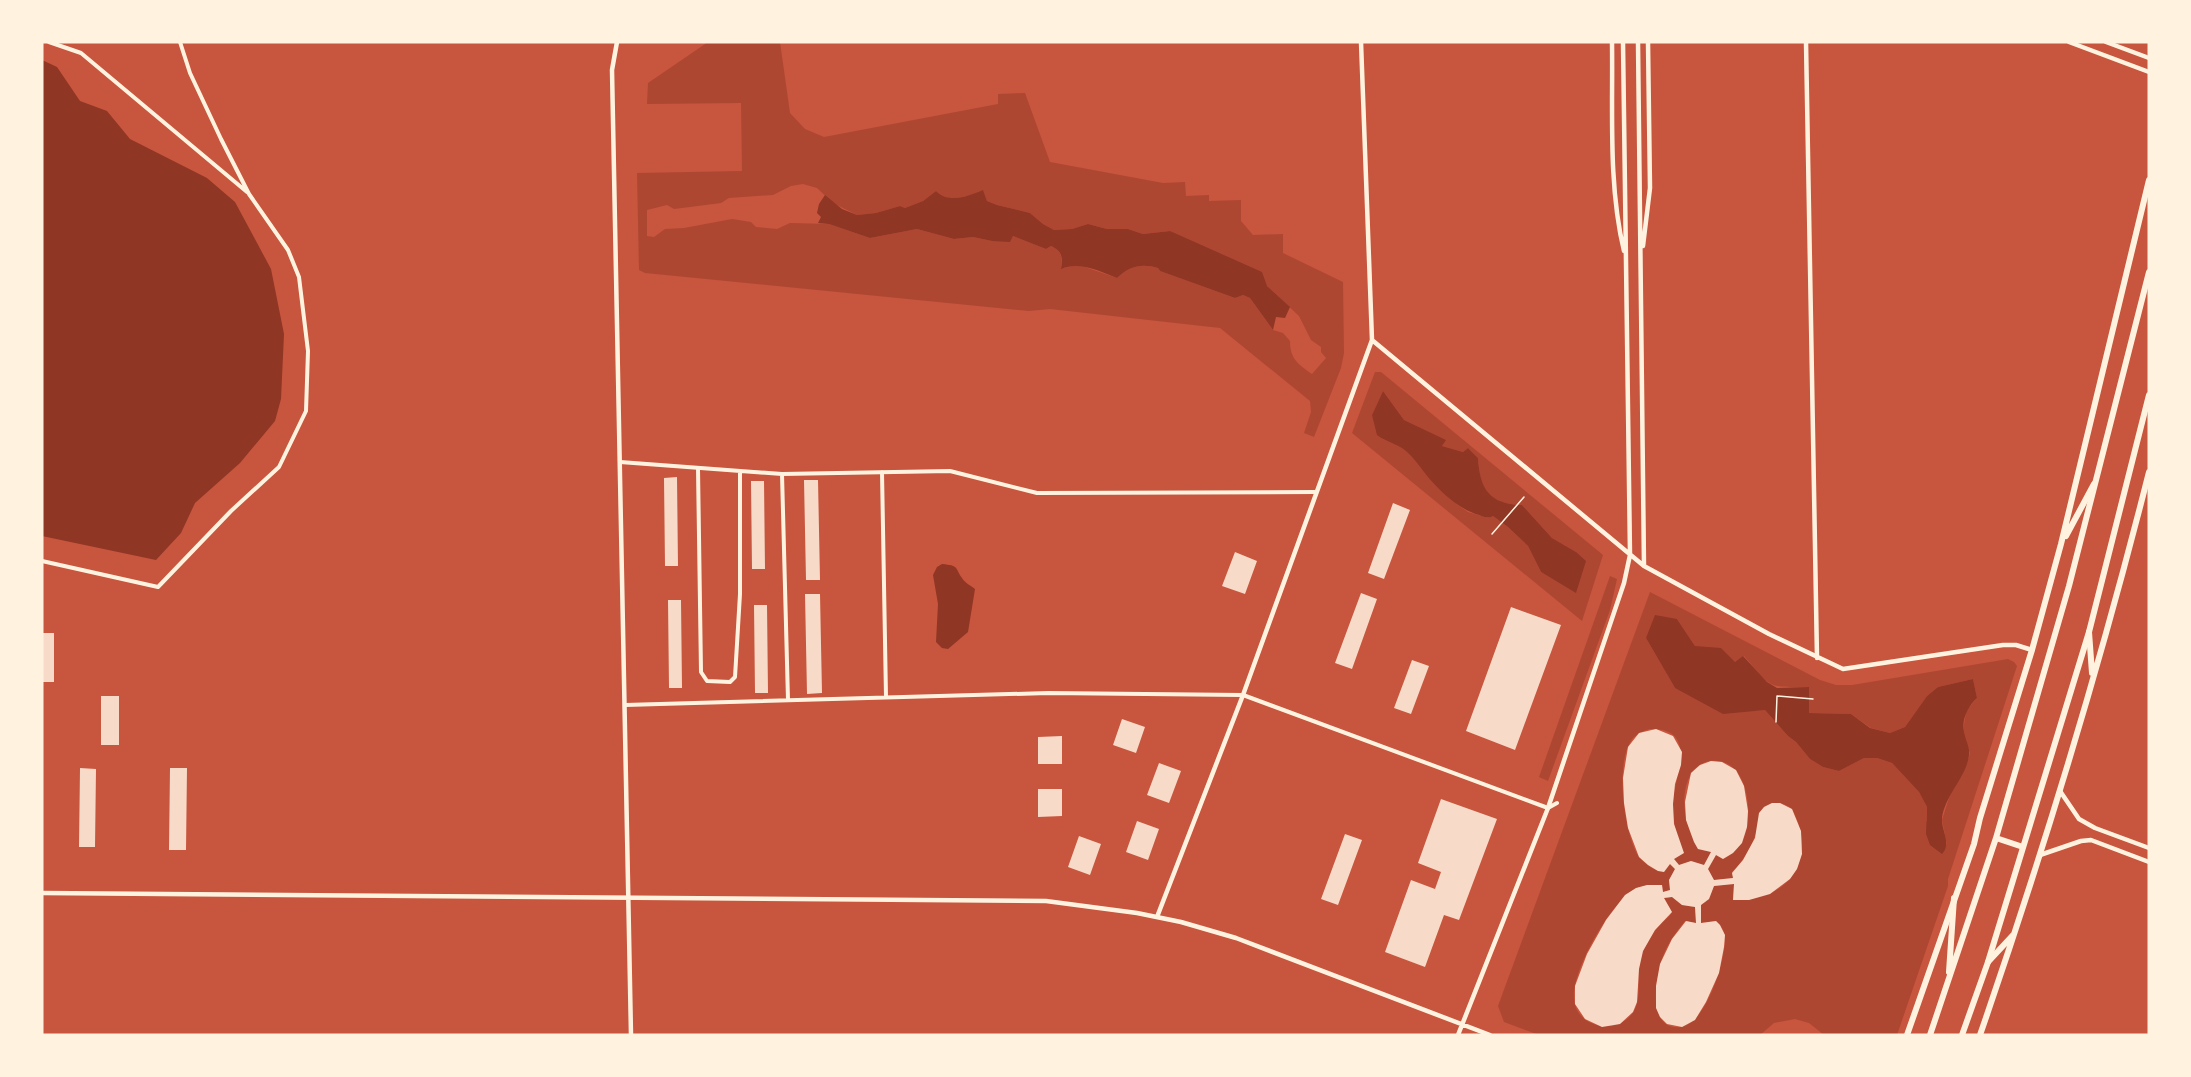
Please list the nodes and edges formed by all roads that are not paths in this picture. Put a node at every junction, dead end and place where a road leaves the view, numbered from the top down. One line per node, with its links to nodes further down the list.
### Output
1 (49, 42): 15 (street)
2 (180, 42): 15 (street)
3 (617, 42): 22 (street)
4 (1361, 42): 19 (street)
5 (1612, 42): 17 (street)
6 (1623, 42): 17 (street)
7 (1638, 42): 16 (street)
8 (1648, 42): 16 (street)
9 (1806, 42): 37 (street)
10 (2069, 42): 13 (street)
11 (2106, 42): 12 (street)
12 (2149, 58)
13 (2149, 72)
14 (2149, 180): 31 (main road)
15 (249, 194): 33 (street)
16 (1641, 260): 34 (street)
17 (1626, 261): 32 (street)
18 (2149, 272): 29 (main road)
19 (1372, 340): 30 (street); 32 (street)
20 (2149, 395): 23 (main road)
21 (2149, 406): 23 (main road)
22 (620, 462): 24 (street); 42 (street)
23 (2132, 466): 35 (main road)
24 (698, 468): 25 (street); 25 (street)
25 (740, 471): 28 (street)
26 (882, 472): 28 (street); 30 (street); 40 (street)
27 (2149, 472): 38 (main road)
28 (782, 474): 41 (street)
29 (2095, 481): 31 (main road); 46 (main road)
30 (1316, 492): 39 (street)
31 (2061, 544): 36 (main road)
32 (1630, 555): 34 (street); 45 (street)
33 (42, 561)
34 (1644, 566): 37 (street)
35 (2089, 632): 38 (main road); 47 (main road)
36 (2032, 650): 37 (street); 52 (main road)
37 (1817, 658)
38 (2093, 679): 43 (main road)
39 (1243, 695): 40 (street); 45 (street); 54 (street)
40 (886, 697): 41 (street)
41 (788, 700): 42 (street)
42 (625, 705): 53 (street)
43 (2060, 791): 48 (street); 49 (main road)
44 (1557, 803): 45 (street)
45 (1548, 808): 58 (street)
46 (1996, 838): 47 (main road); 57 (main road)
47 (2023, 847): 56 (main road)
48 (2149, 848)
49 (2040, 855): 50 (street); 55 (main road)
50 (2149, 862)
51 (42, 893): 53 (street)
52 (1954, 898): 57 (main road); 62 (main road)
53 (629, 899): 54 (street); 59 (street)
54 (1158, 917): 58 (street)
55 (2016, 932): 56 (main road); 65 (main road)
56 (1988, 962): 64 (main road)
57 (1948, 981): 63 (main road)
58 (1462, 1024): 60 (street); 61 (street)
59 (631, 1035)
60 (1458, 1035)
61 (1490, 1035)
62 (1907, 1035)
63 (1930, 1035)
64 (1962, 1035)
65 (1980, 1035)

